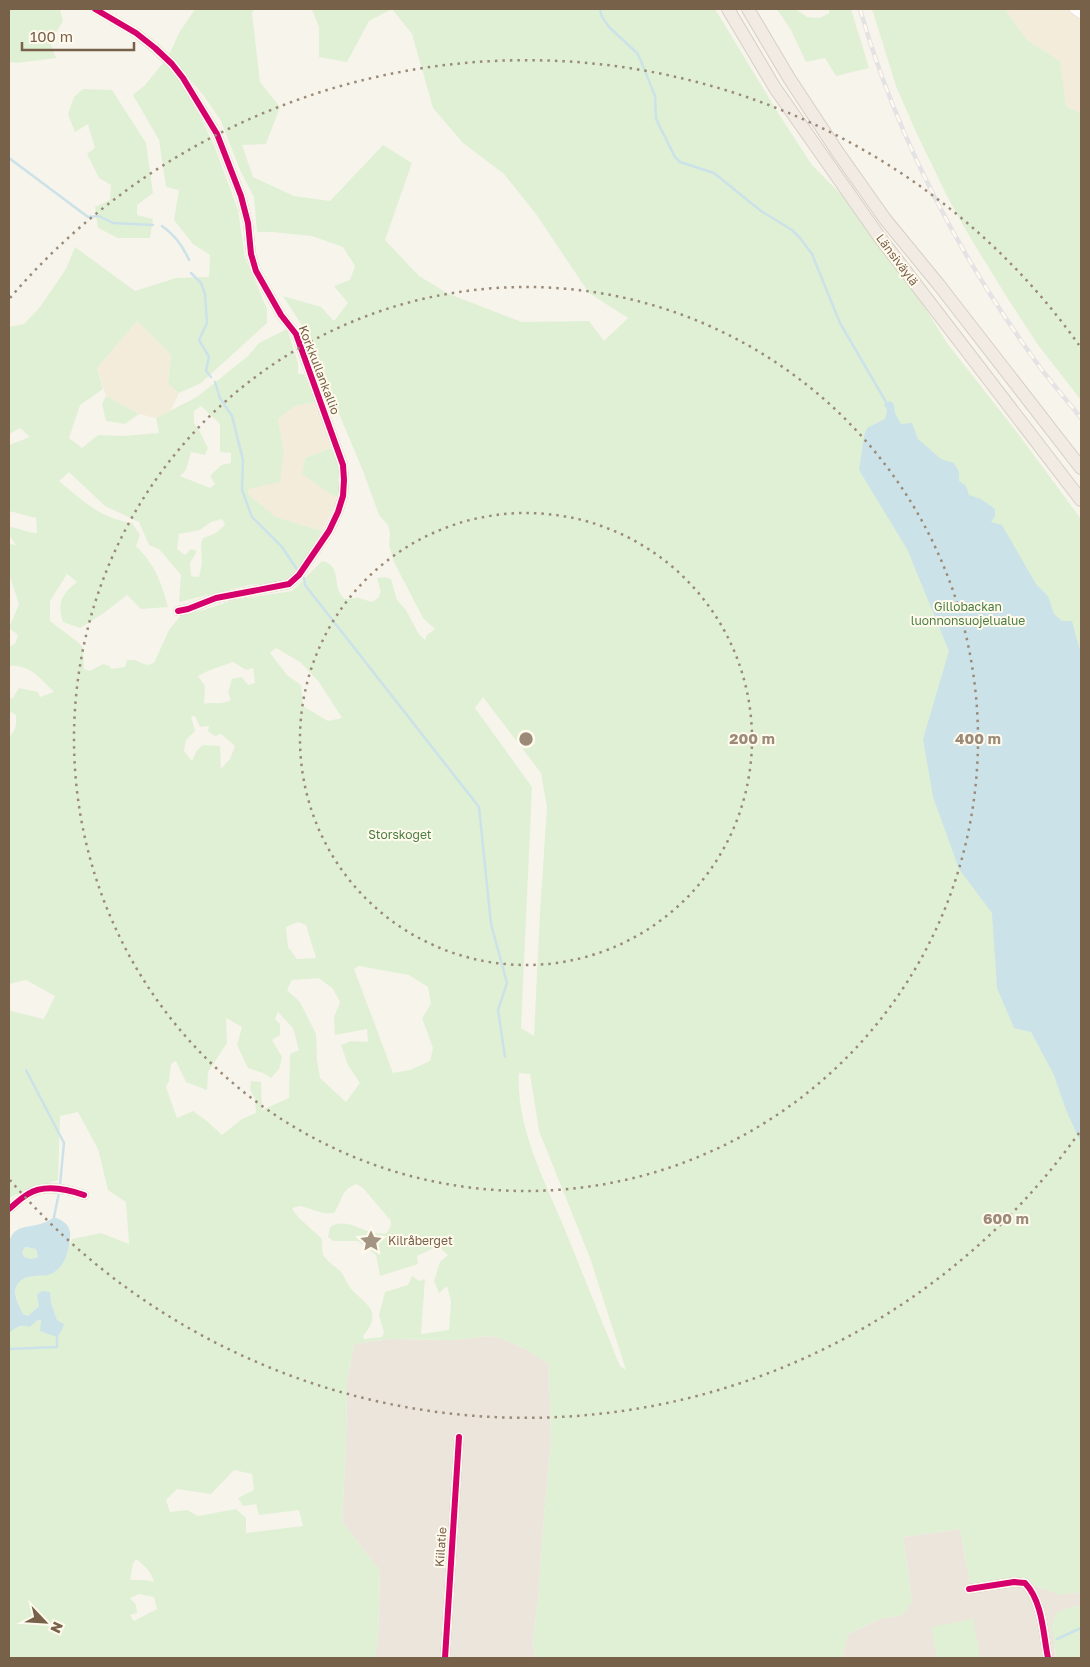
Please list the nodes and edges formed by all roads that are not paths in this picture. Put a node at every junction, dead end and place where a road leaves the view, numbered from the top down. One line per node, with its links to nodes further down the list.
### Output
1 (95, 9): 8 (street, Korkkullankallio)
2 (728, 9): 7 (highway, Länsiväylä)
3 (748, 9): 6 (highway, Länsiväylä)
4 (1074, 9): 5 (street)
5 (1081, 14)
6 (1081, 468)
7 (1081, 500)
8 (178, 611)
9 (84, 1194): 10 (street)
10 (9, 1209)
11 (459, 1437): 13 (street, Kiilatie)
12 (969, 1589): 14 (street)
13 (445, 1658)
14 (1048, 1658)

